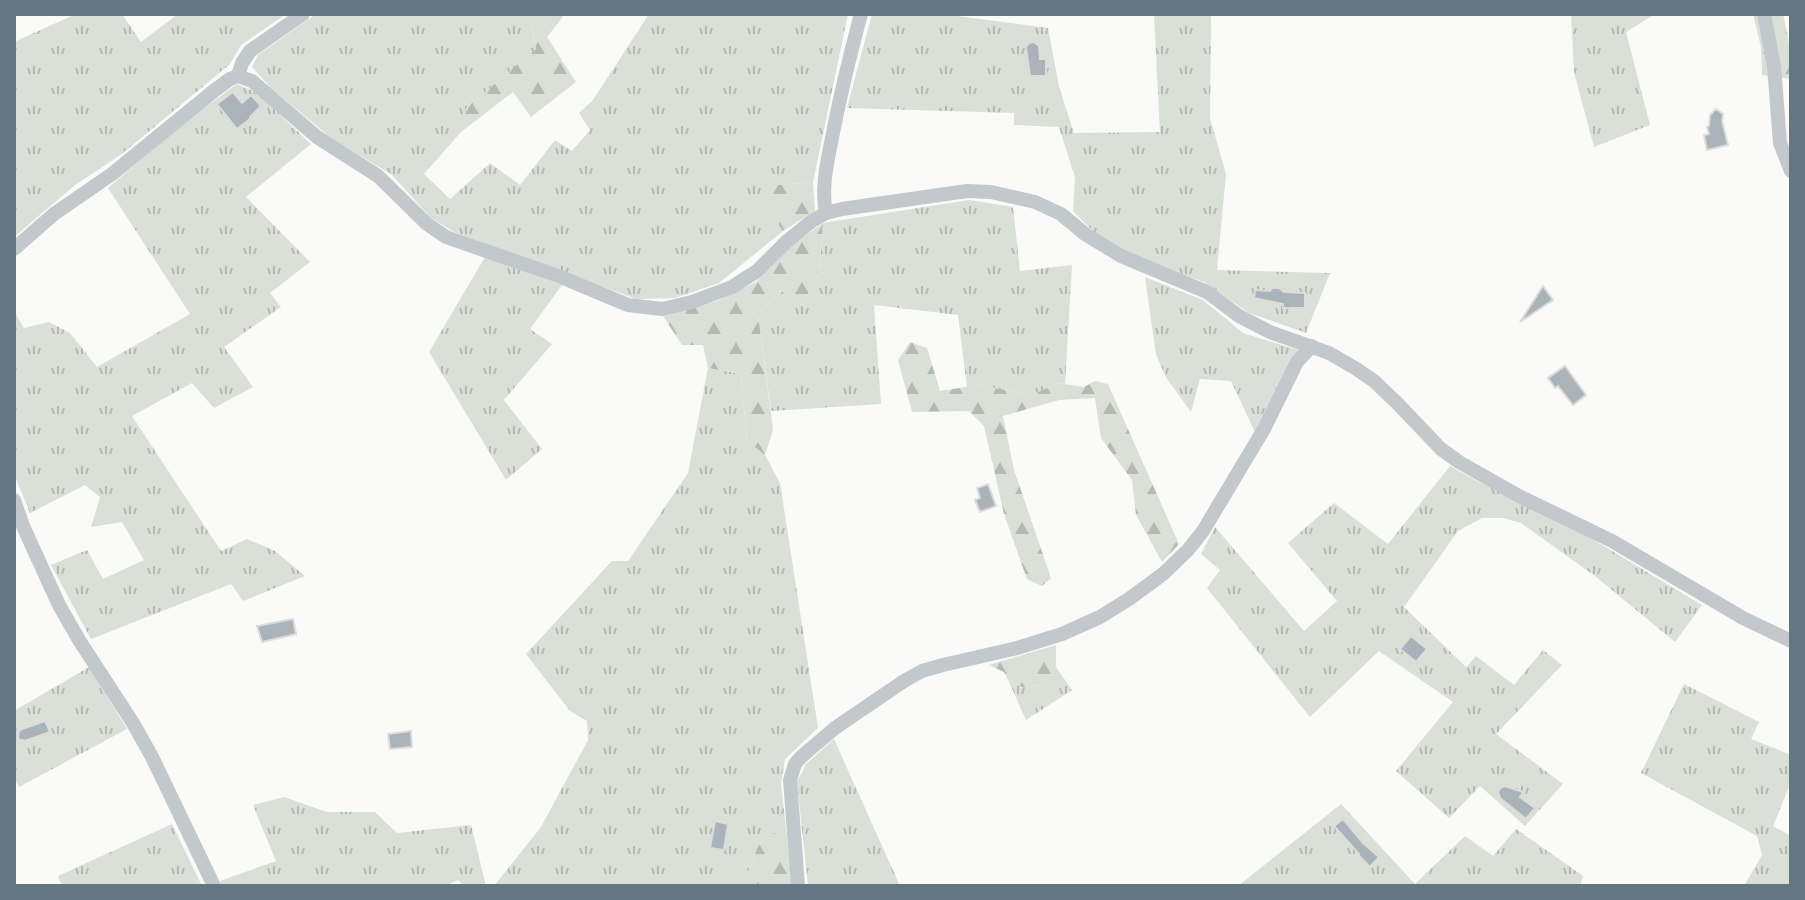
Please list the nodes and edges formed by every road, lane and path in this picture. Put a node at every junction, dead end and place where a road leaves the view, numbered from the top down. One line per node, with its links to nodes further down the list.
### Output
1 (303, 14): 4 (street)
2 (861, 14): 6 (street)
3 (1764, 14): 5 (street)
4 (238, 76): 6 (street); 7 (street)
5 (1791, 171)
6 (826, 213): 8 (street)
7 (14, 249)
8 (1312, 346): 10 (street); 12 (street)
9 (14, 500): 11 (street)
10 (1791, 641)
11 (214, 886)
12 (798, 886)

